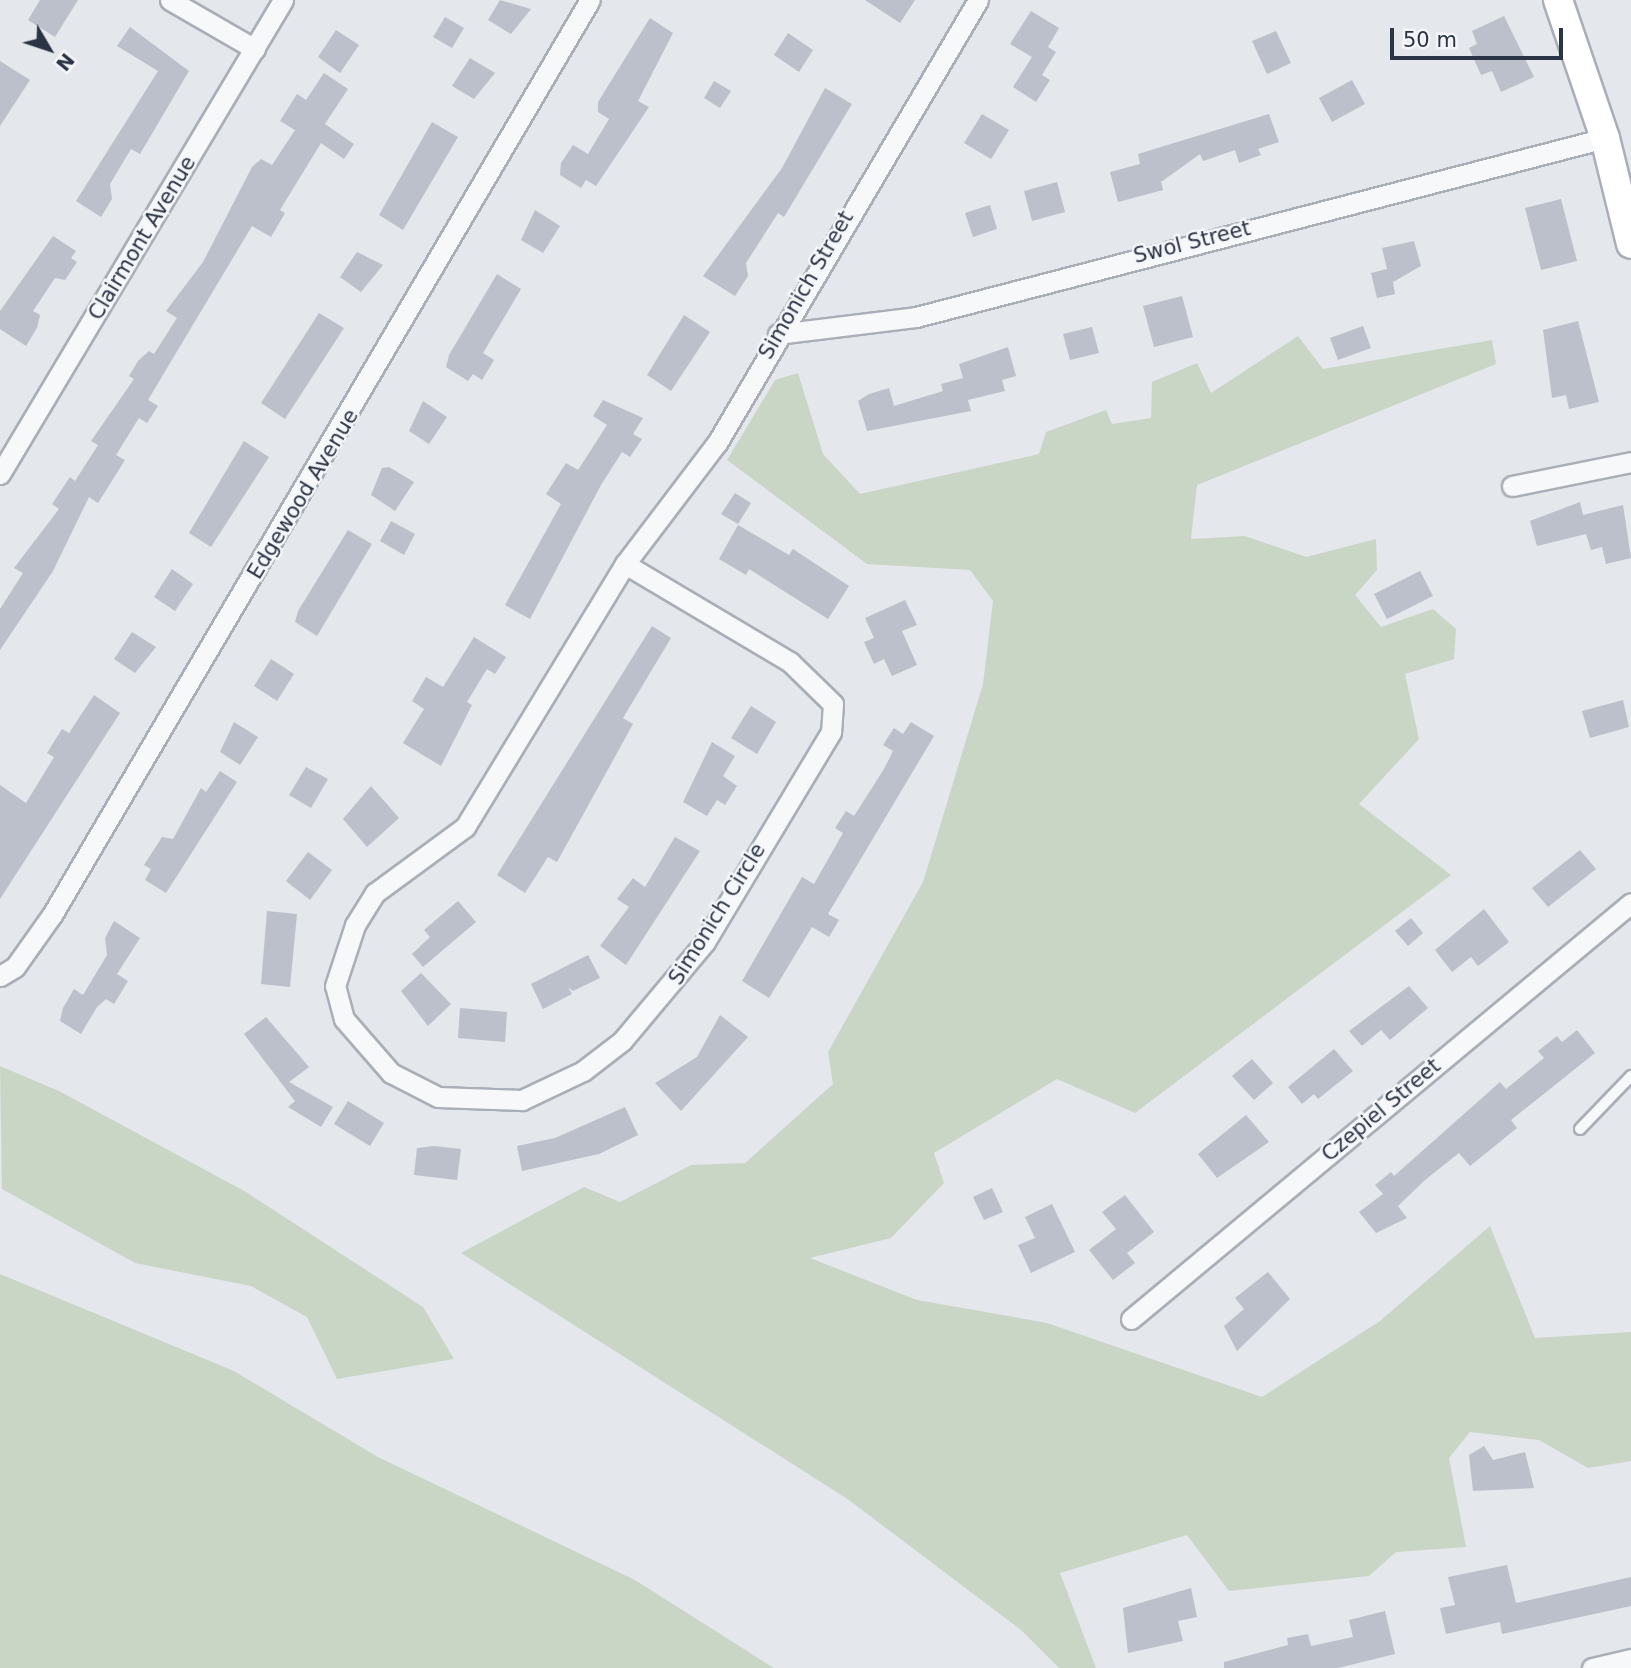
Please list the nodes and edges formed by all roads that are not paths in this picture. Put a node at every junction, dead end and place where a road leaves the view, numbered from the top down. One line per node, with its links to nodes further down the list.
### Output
1 (170, 0): 6 (street)
2 (283, 0): 6 (street, Clairmont Avenue)
3 (590, 0): 15 (street, Edgewood Avenue)
4 (978, 0): 9 (street, Simonich Street)
5 (1558, 0): 7 (main road)
6 (254, 49): 11 (street, Clairmont Avenue)
7 (1605, 138): 8 (main road); 9 (street, Swol Street)
8 (1631, 244)
9 (778, 334): 13 (street, Simonich Street)
10 (1631, 461): 12 (street)
11 (0, 474)
12 (1511, 486)
13 (625, 564): 13 (street, Simonich Circle)
14 (1631, 903): 18 (street, Czepiel Street)
15 (0, 976)
16 (1631, 1076): 17 (lane)
17 (1580, 1129)
18 (1131, 1319)
19 (1631, 1659): 20 (street)
20 (1592, 1668)

